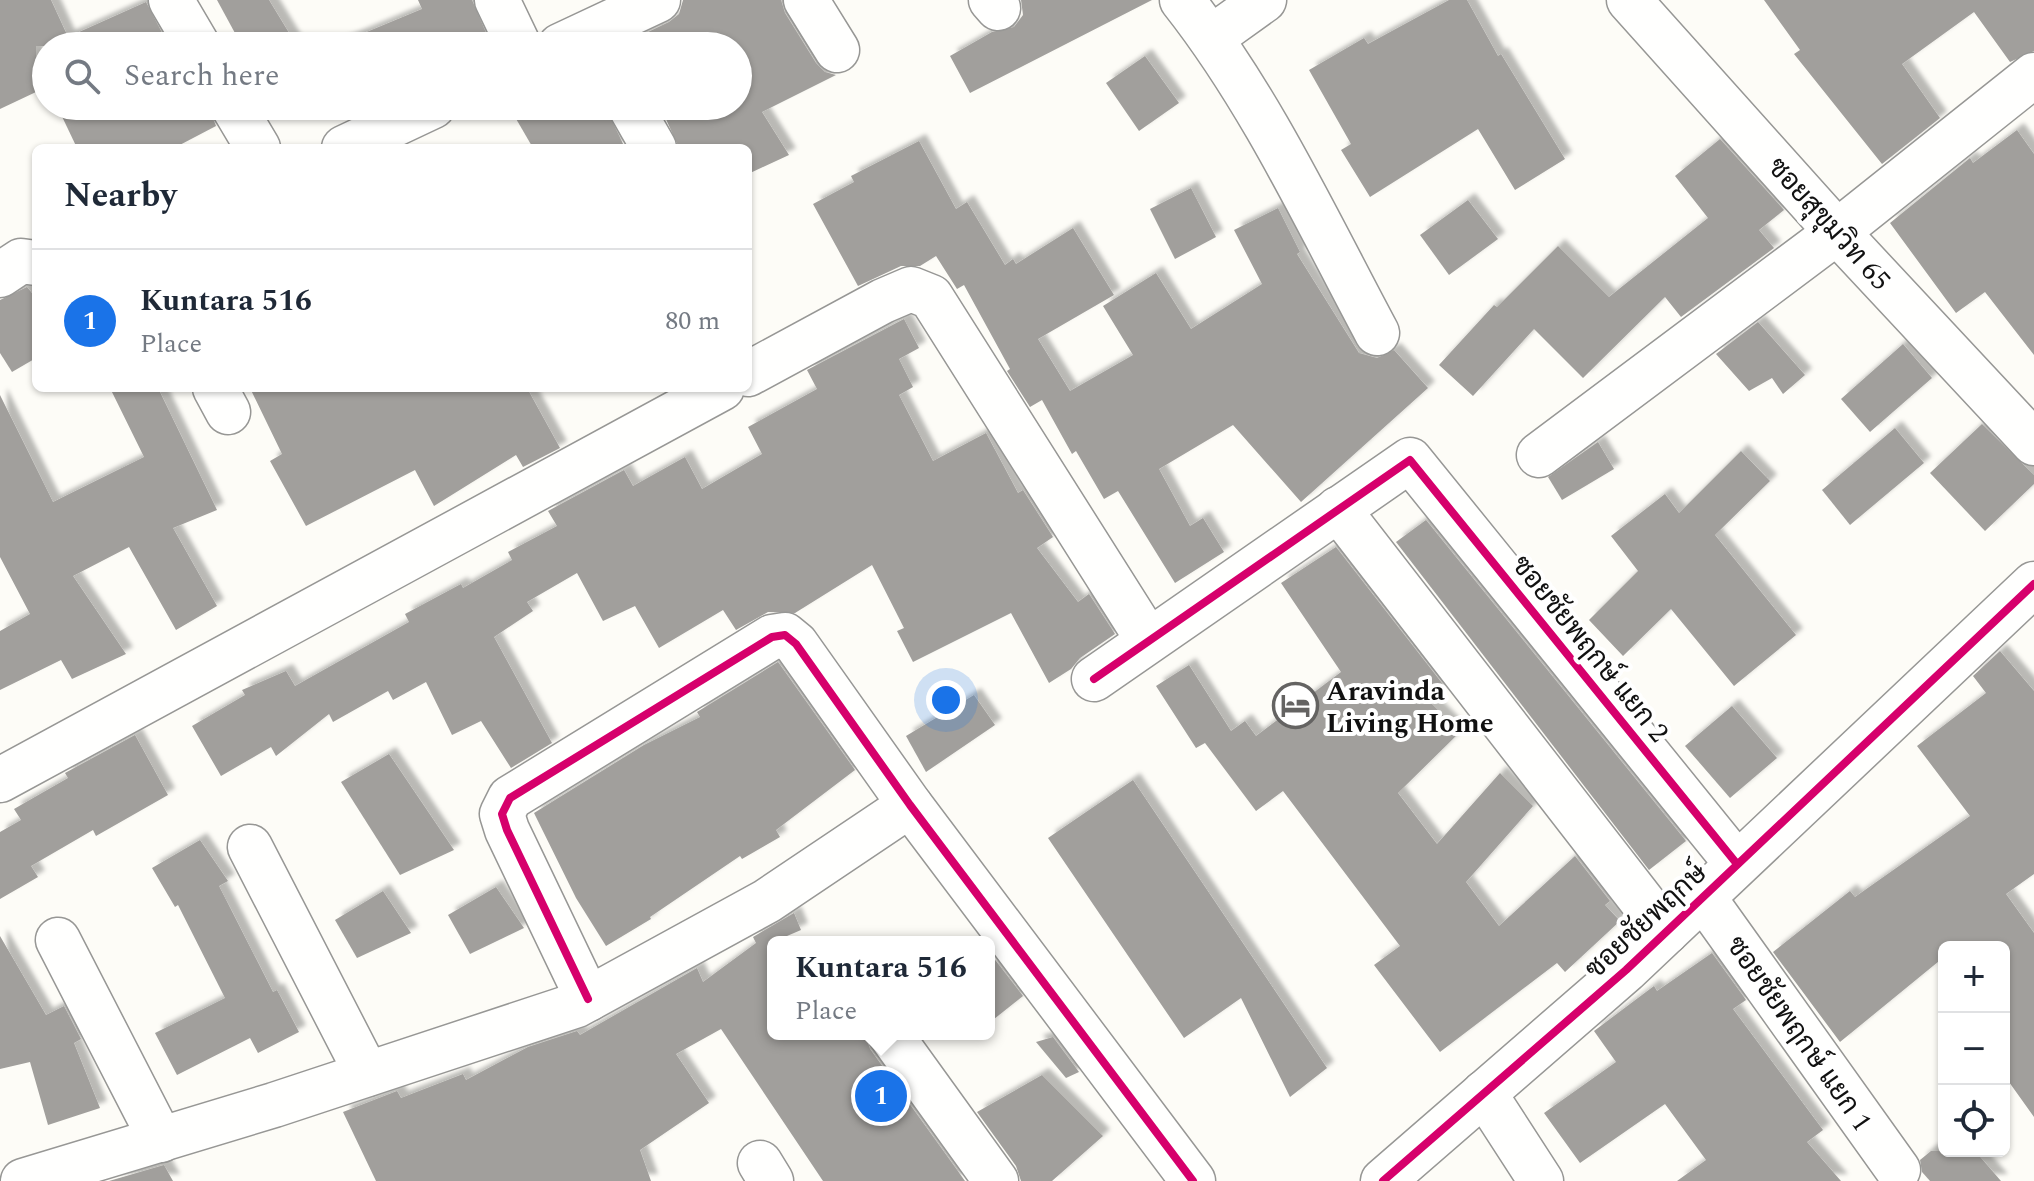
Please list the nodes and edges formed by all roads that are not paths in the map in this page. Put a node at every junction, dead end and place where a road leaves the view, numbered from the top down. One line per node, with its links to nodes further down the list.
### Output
1 (171, 0): 8 (street)
2 (497, 0): 9 (street)
3 (658, 0): 10 (street)
4 (806, 0): 12 (street)
5 (1182, 0): 11 (street)
6 (1264, 0): 11 (street)
7 (1629, 0): 20 (street, ซอยสุขุมวิท 65)
8 (190, 32)
9 (512, 32)
10 (599, 32)
11 (1211, 38): 23 (street)
12 (837, 50)
13 (2034, 75): 20 (street)
14 (241, 120): 17 (street)
15 (403, 120): 18 (street)
16 (638, 120): 19 (street)
17 (256, 144)
18 (352, 144)
19 (652, 144)
20 (1837, 232): 26 (street, ซอยสุขุมวิท 65); 27 (street)
21 (32, 262): 22 (street)
22 (0, 275)
23 (1377, 333)
24 (752, 372): 30 (street)
25 (715, 392): 32 (street)
26 (2034, 443)
27 (1539, 455)
28 (1338, 509): 30 (street); 35 (street, ซอยชัยพฤกษ์ แยก 2); 37 (street)
29 (2034, 584): 35 (street, ซอยชัยพฤกษ์)
30 (1148, 640): 31 (street)
31 (1094, 679)
32 (0, 780)
33 (910, 805): 39 (street); 39 (street); 47 (street)
34 (250, 847): 41 (street)
35 (1737, 864): 36 (street, ซอยชัยพฤกษ์)
36 (1703, 897): 37 (street, ซอยชัยพฤกษ์); 44 (street, ซอยชัยพฤกษ์ แยก 1)
37 (1666, 932): 42 (street, ซอยชัยพฤกษ์)
38 (58, 940): 43 (street)
39 (588, 999): 41 (street)
40 (894, 1040): 46 (street)
41 (367, 1074): 43 (street)
42 (1484, 1093): 48 (street, ซอยชัยพฤกษ์); 49 (street)
43 (161, 1140): 45 (street)
44 (1898, 1170)
45 (23, 1181)
46 (996, 1181)
47 (1193, 1181)
48 (1383, 1181)
49 (1541, 1181)

